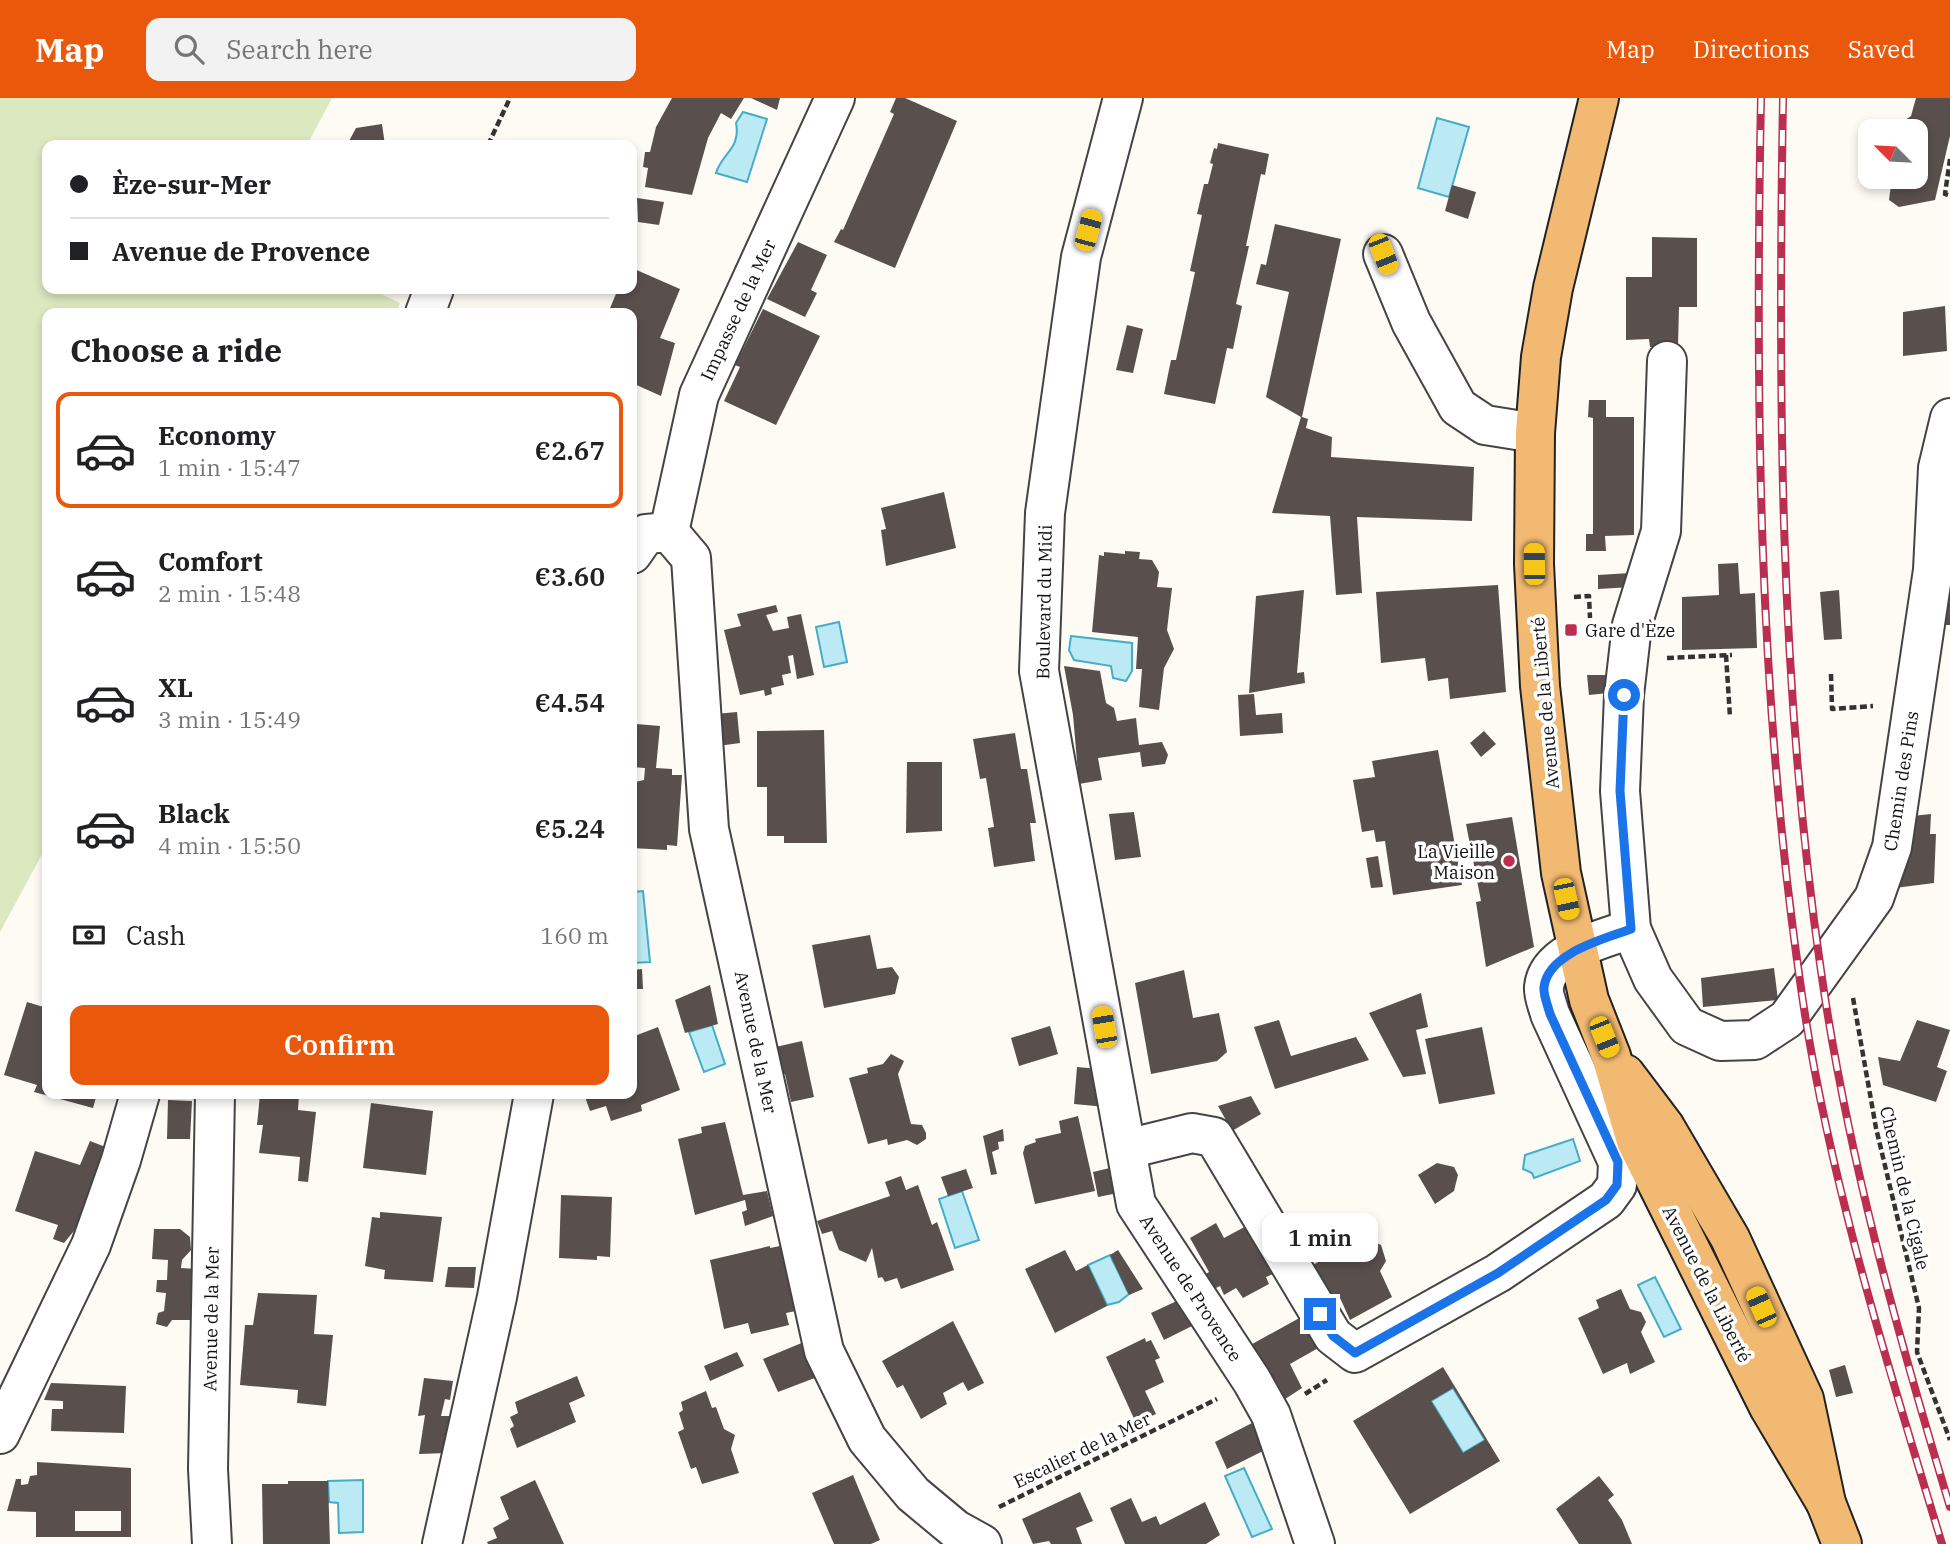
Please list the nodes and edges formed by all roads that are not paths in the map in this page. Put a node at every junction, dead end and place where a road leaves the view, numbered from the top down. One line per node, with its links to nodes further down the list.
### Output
1 (835, 98): 8 (street, Impasse de la Mer)
2 (1123, 98): 15 (street, Boulevard du Midi)
3 (1599, 98): 7 (main road, Avenue de la Liberté)
4 (1383, 254): 7 (street)
5 (1667, 361): 10 (street, Chemin des Pins)
6 (1950, 418): 10 (street, Chemin des Pins)
7 (1535, 433): 11 (main road, Avenue de la Liberté)
8 (668, 532): 9 (street); 17 (street, Avenue de la Mer)
9 (637, 547)
10 (1631, 929): 11 (street)
11 (1577, 949): 15 (street); 21 (main road, Avenue de la Liberté)
12 (139, 1099): 16 (street)
13 (215, 1099): 18 (street, Avenue de la Mer)
14 (533, 1099): 19 (street)
15 (1127, 1149): 20 (street, Avenue de Provence)
16 (0, 1434)
17 (968, 1536)
18 (212, 1544)
19 (442, 1544)
20 (1315, 1544)
21 (1842, 1544)

